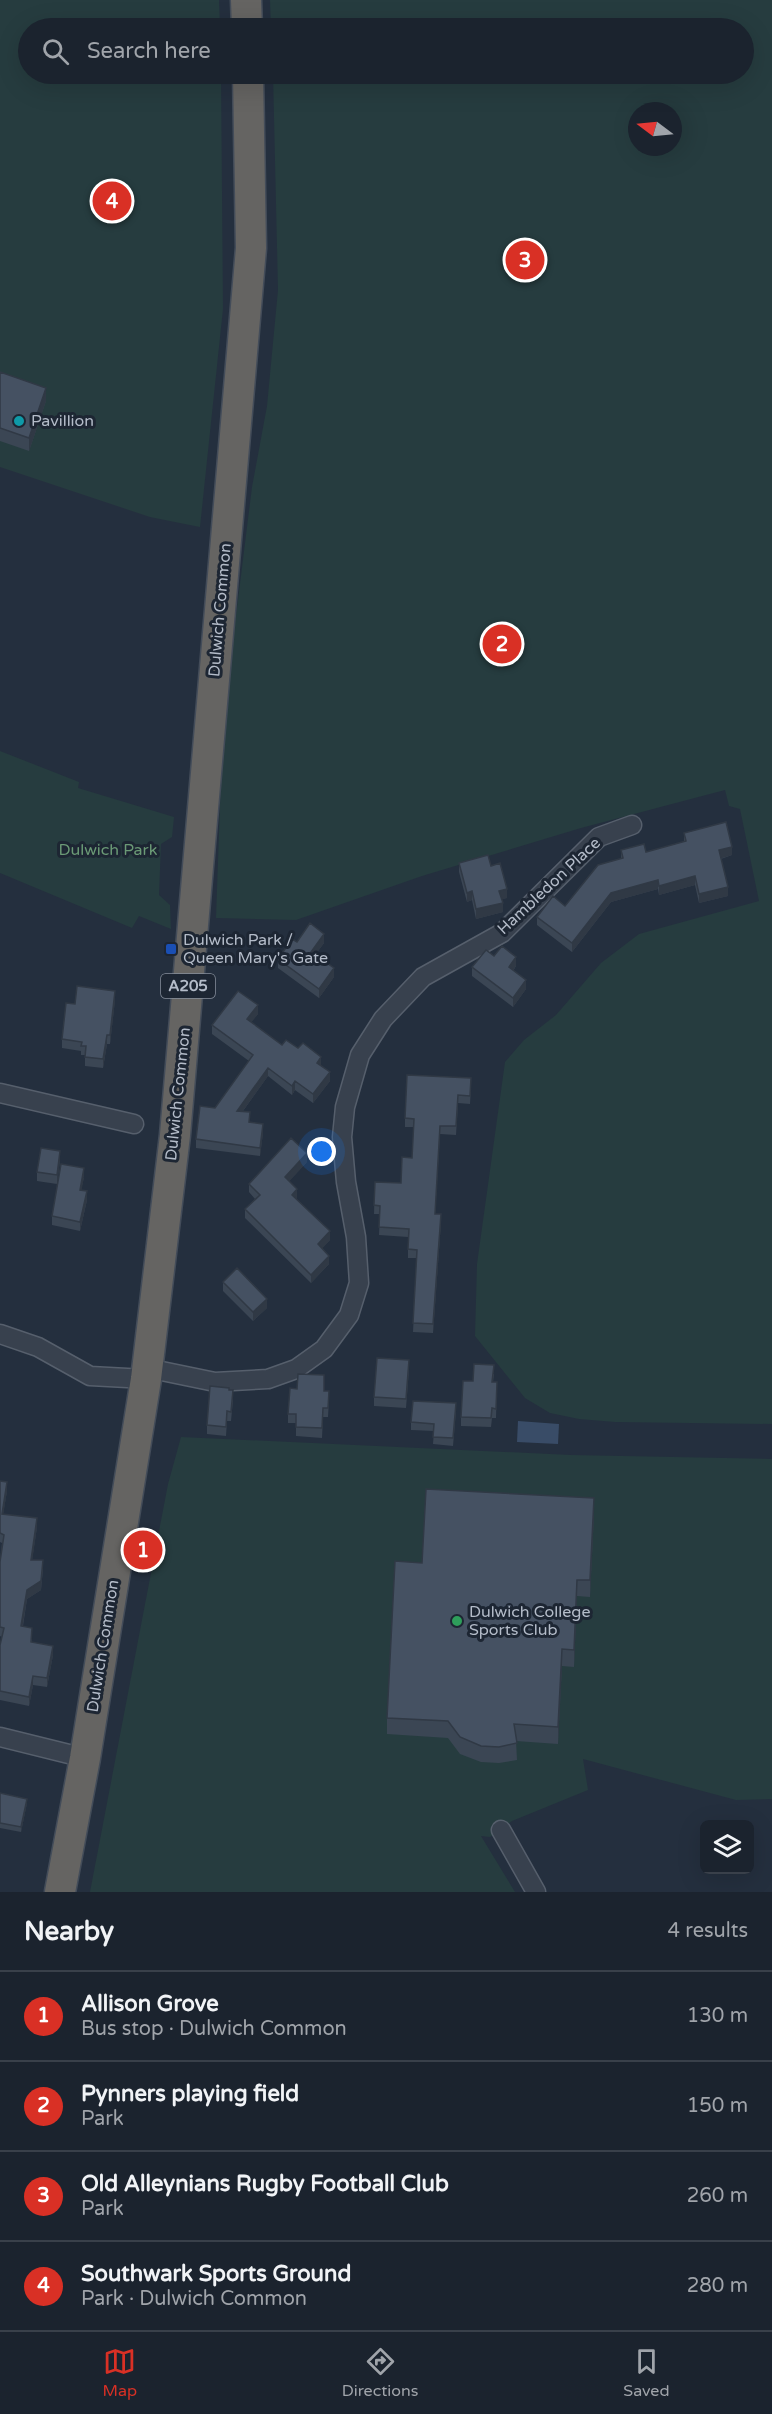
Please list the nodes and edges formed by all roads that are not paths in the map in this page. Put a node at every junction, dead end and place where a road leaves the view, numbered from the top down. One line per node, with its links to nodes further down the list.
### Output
1 (246, 0): 2 (highway)
2 (247, 18)
3 (248, 84): 8 (highway, Dulwich Common / A205)
4 (632, 825): 8 (street, Hambledon Place)
5 (0, 1093): 6 (street)
6 (134, 1124)
7 (0, 1334): 8 (street, Hambledon Place)
8 (146, 1373): 10 (highway, Dulwich Common / A205)
9 (0, 1737): 10 (street)
10 (85, 1758): 12 (highway, Dulwich Common / A205)
11 (501, 1830): 13 (street)
12 (60, 1892)
13 (536, 1892)

